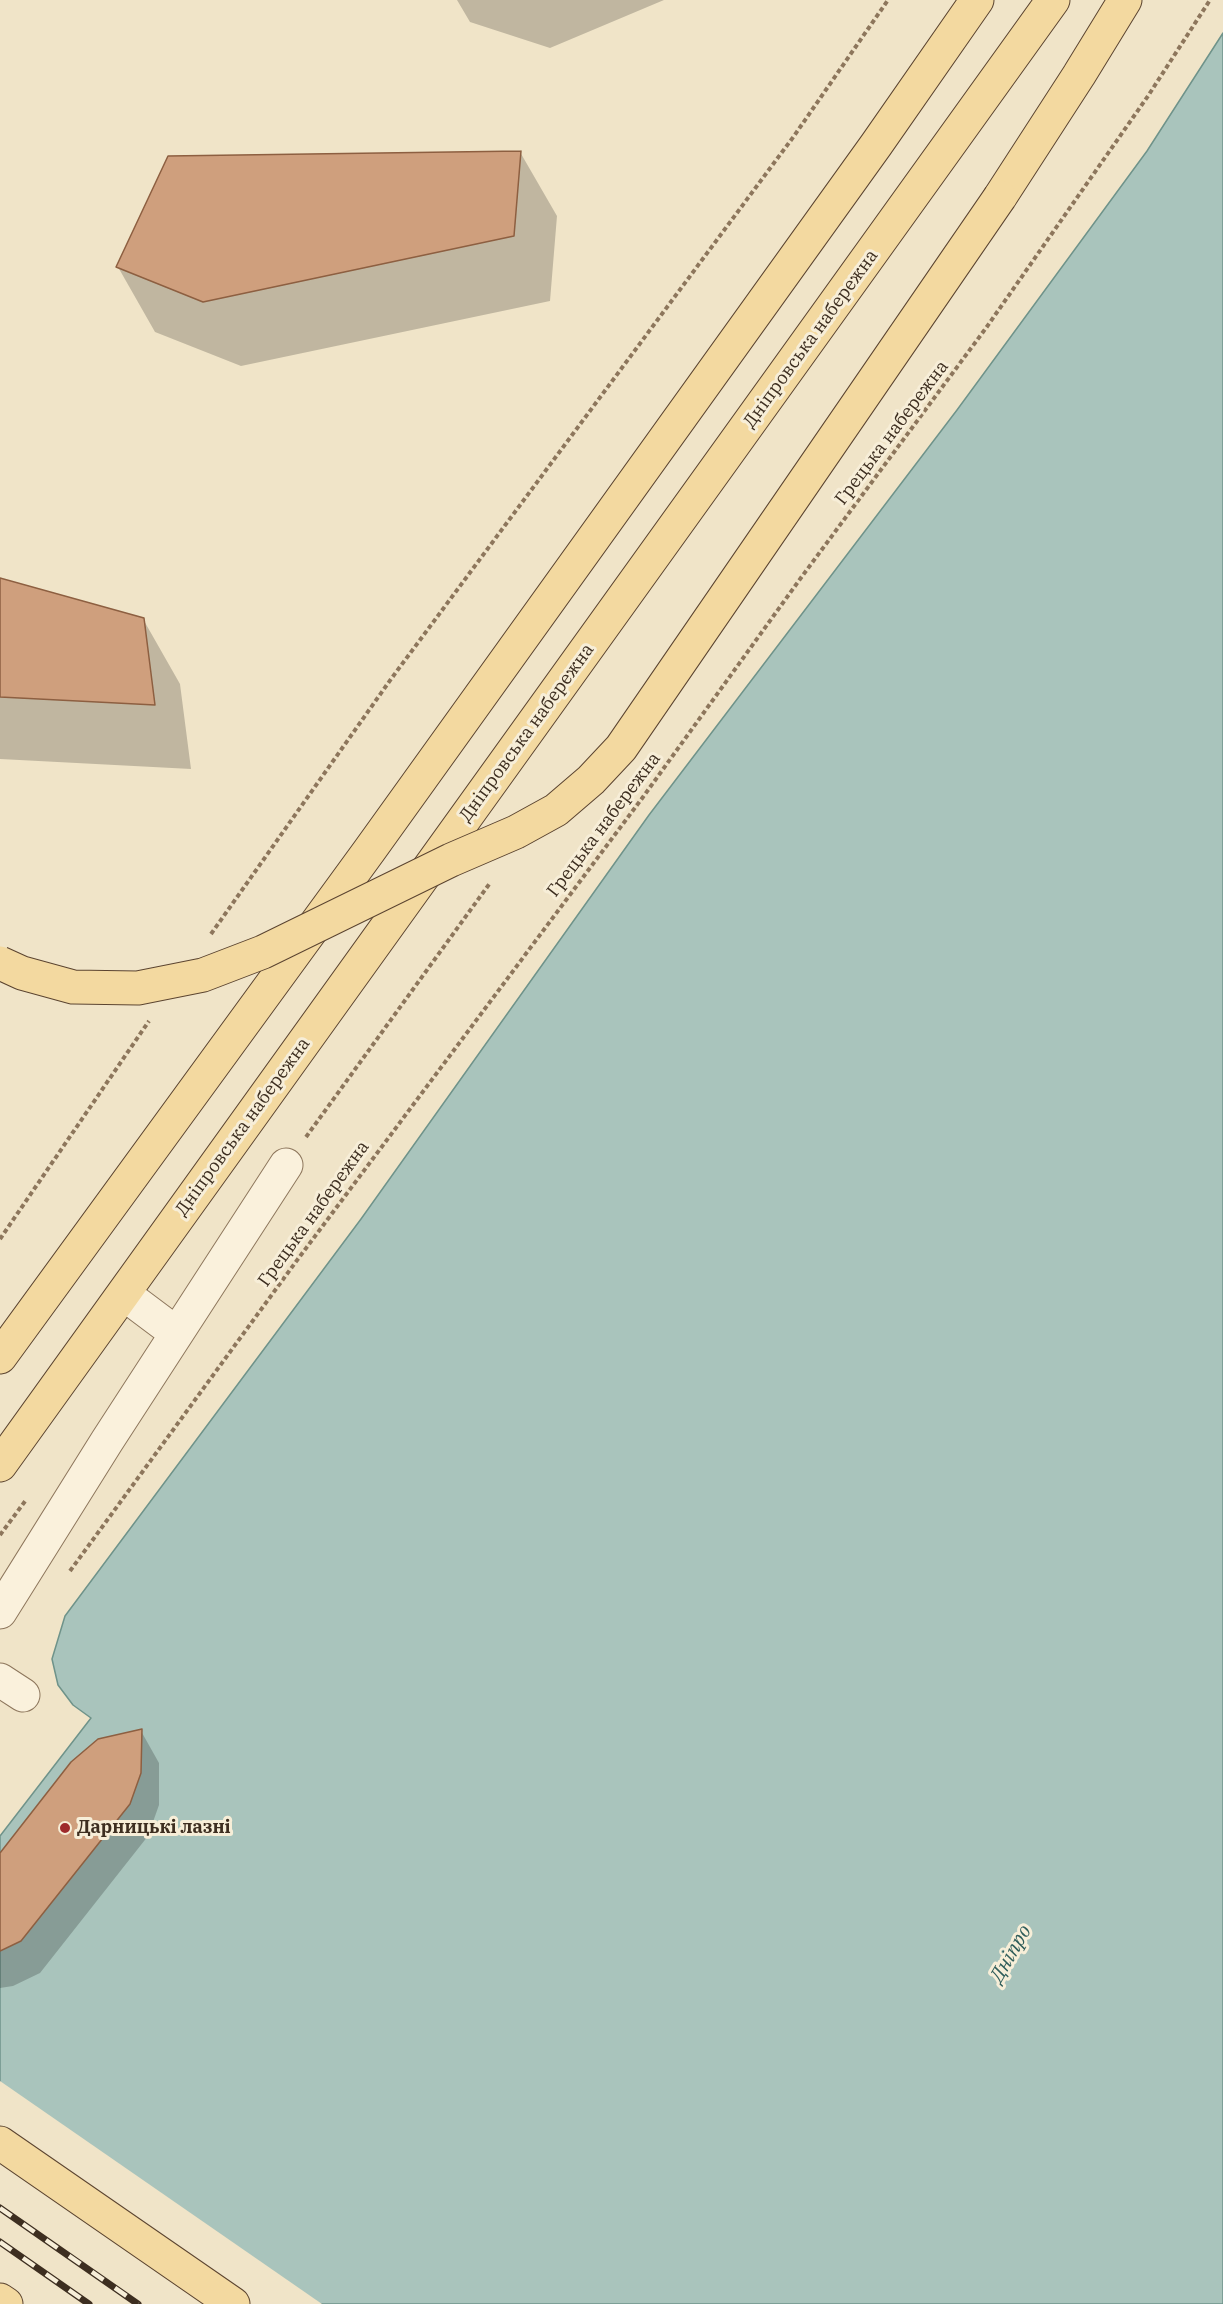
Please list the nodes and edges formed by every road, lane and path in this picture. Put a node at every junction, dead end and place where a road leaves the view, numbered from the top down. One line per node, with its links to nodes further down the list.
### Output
1 (888, 0): 7 (path)
2 (977, 0): 14 (main road)
3 (1053, 0): 12 (main road, Дніпровська набережна)
4 (1125, 0): 8 (main road, bridge)
5 (1210, 0): 16 (path, Грецька набережна)
6 (492, 879): 10 (path)
7 (208, 938)
8 (0, 963)
9 (154, 1013): 11 (path)
10 (286, 1165): 13 (lane)
11 (0, 1239)
12 (124, 1294): 13 (lane); 15 (main road, Дніпровська набережна)
13 (176, 1333): 17 (lane)
14 (0, 1357)
15 (0, 1466)
16 (69, 1572)
17 (0, 1612)
18 (0, 2143): 21 (main road)
19 (0, 2300): 20 (main road)
20 (6, 2304)
21 (233, 2304)

